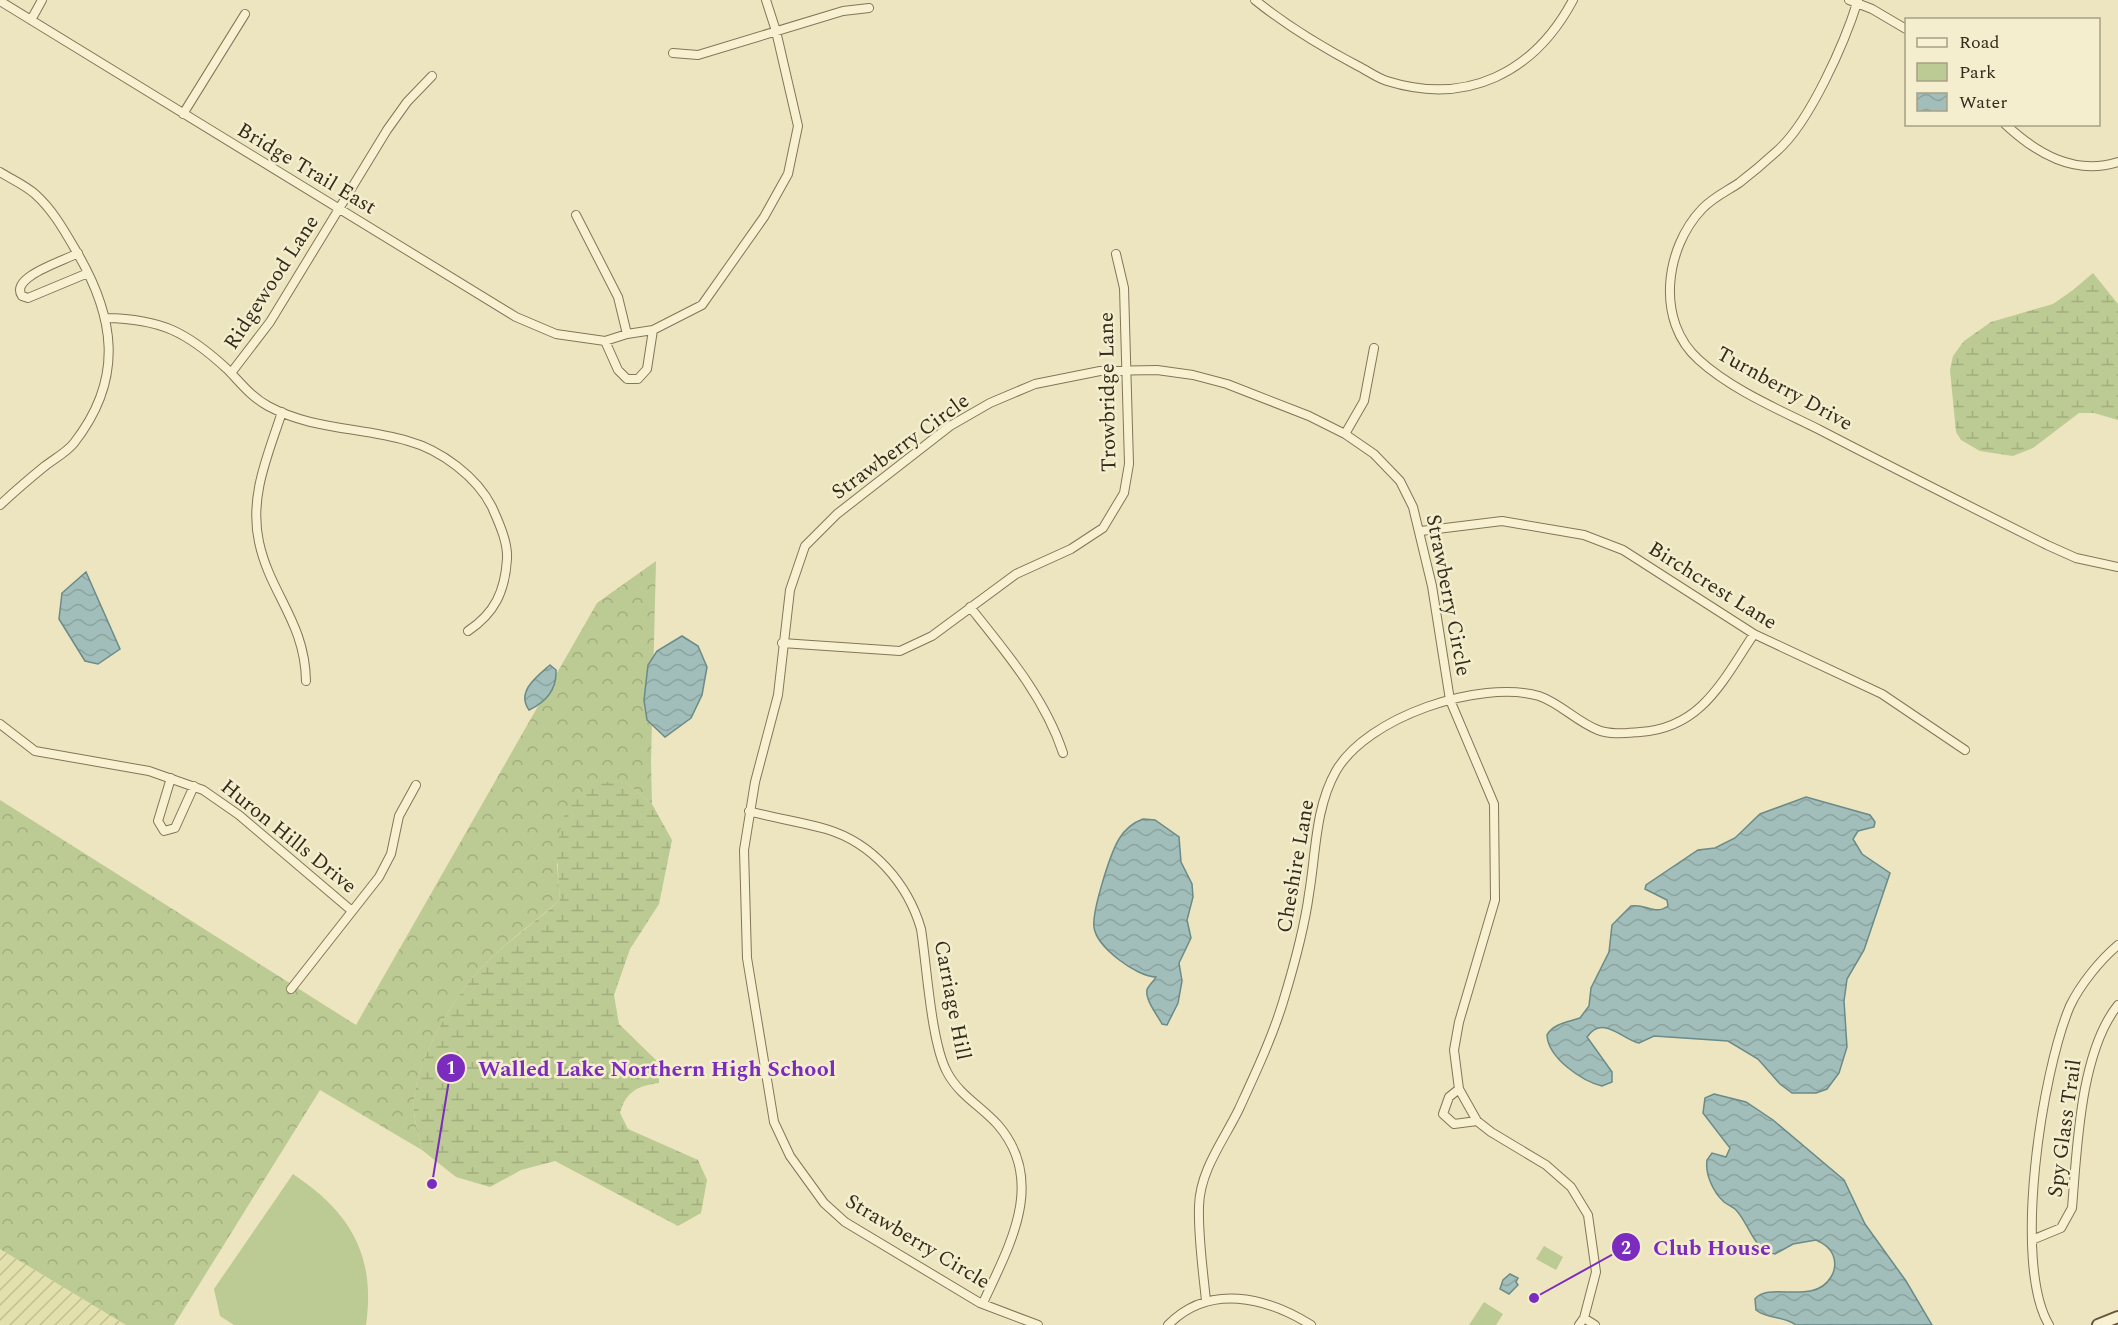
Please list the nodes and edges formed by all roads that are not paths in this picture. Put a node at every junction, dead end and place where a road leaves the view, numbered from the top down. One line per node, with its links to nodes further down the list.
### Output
1 (42, 0): 9 (street)
2 (766, 0): 11 (street, Bridge Trail East)
3 (1255, 0): 4 (street)
4 (1573, 0)
5 (0, 1): 9 (street, Bridge Trail East)
6 (1855, 1): 10 (street); 34 (street, Turnberry Drive)
7 (869, 8): 11 (street)
8 (245, 14): 14 (street)
9 (31, 20): 14 (street, Bridge Trail East)
10 (1905, 28)
11 (776, 31): 12 (street); 24 (street, Bridge Trail East)
12 (673, 53)
13 (432, 76): 18 (street, Ridgewood Lane)
14 (183, 114): 18 (street, Bridge Trail East)
15 (2007, 126): 16 (street)
16 (2118, 162)
17 (0, 172): 20 (street)
18 (340, 209): 26 (street, Bridge Trail East); 29 (street, Ridgewood Lane)
19 (576, 216): 25 (street)
20 (78, 253): 22 (street); 22 (street)
21 (1116, 254): 28 (street, Trowbridge Lane)
22 (88, 273): 23 (street)
23 (106, 318): 29 (street); 32 (street)
24 (653, 330): 25 (street, Bridge Trail East); 26 (street)
25 (627, 334): 26 (street, Bridge Trail East)
26 (605, 341)
27 (1374, 348): 31 (street)
28 (1126, 371): 31 (street, Strawberry Circle); 35 (street, Trowbridge Lane); 38 (street, Strawberry Circle)
29 (231, 373): 30 (street)
30 (282, 412): 36 (street); 39 (street)
31 (1346, 434): 33 (street, Strawberry Circle)
32 (0, 505)
33 (1421, 531): 37 (street, Birchcrest Lane); 40 (street, Strawberry Circle)
34 (2118, 567)
35 (970, 607): 38 (street, Trowbridge Lane); 43 (street)
36 (468, 631)
37 (1754, 634): 40 (street, Cheshire Lane); 42 (street, Birchcrest Lane)
38 (782, 643): 47 (street, Strawberry Circle)
39 (306, 681)
40 (1450, 700): 52 (street, Strawberry Circle); 55 (street, Cheshire Lane)
41 (0, 724): 44 (street, Huron Hills Drive)
42 (1965, 750)
43 (1063, 753)
44 (171, 778): 46 (street, Huron Hills Drive); 46 (street)
45 (416, 785): 48 (street)
46 (194, 786): 48 (street, Huron Hills Drive)
47 (749, 811): 56 (street, Strawberry Circle); 56 (street, Carriage Hill)
48 (352, 911): 50 (street)
49 (2118, 945): 54 (street)
50 (291, 989)
51 (2118, 1005): 54 (street, Spy Glass Trail)
52 (1459, 1089): 53 (street, Strawberry Circle); 53 (street)
53 (1477, 1121): 58 (street, Strawberry Circle)
54 (2032, 1240): 63 (street)
55 (1206, 1301): 60 (street); 61 (street)
56 (983, 1303): 59 (street, Strawberry Circle)
57 (2118, 1317): 64 (main road)
58 (1582, 1322): 62 (street)
59 (1038, 1325)
60 (1168, 1325)
61 (1311, 1325)
62 (1595, 1325)
63 (2049, 1325)
64 (2098, 1325)

